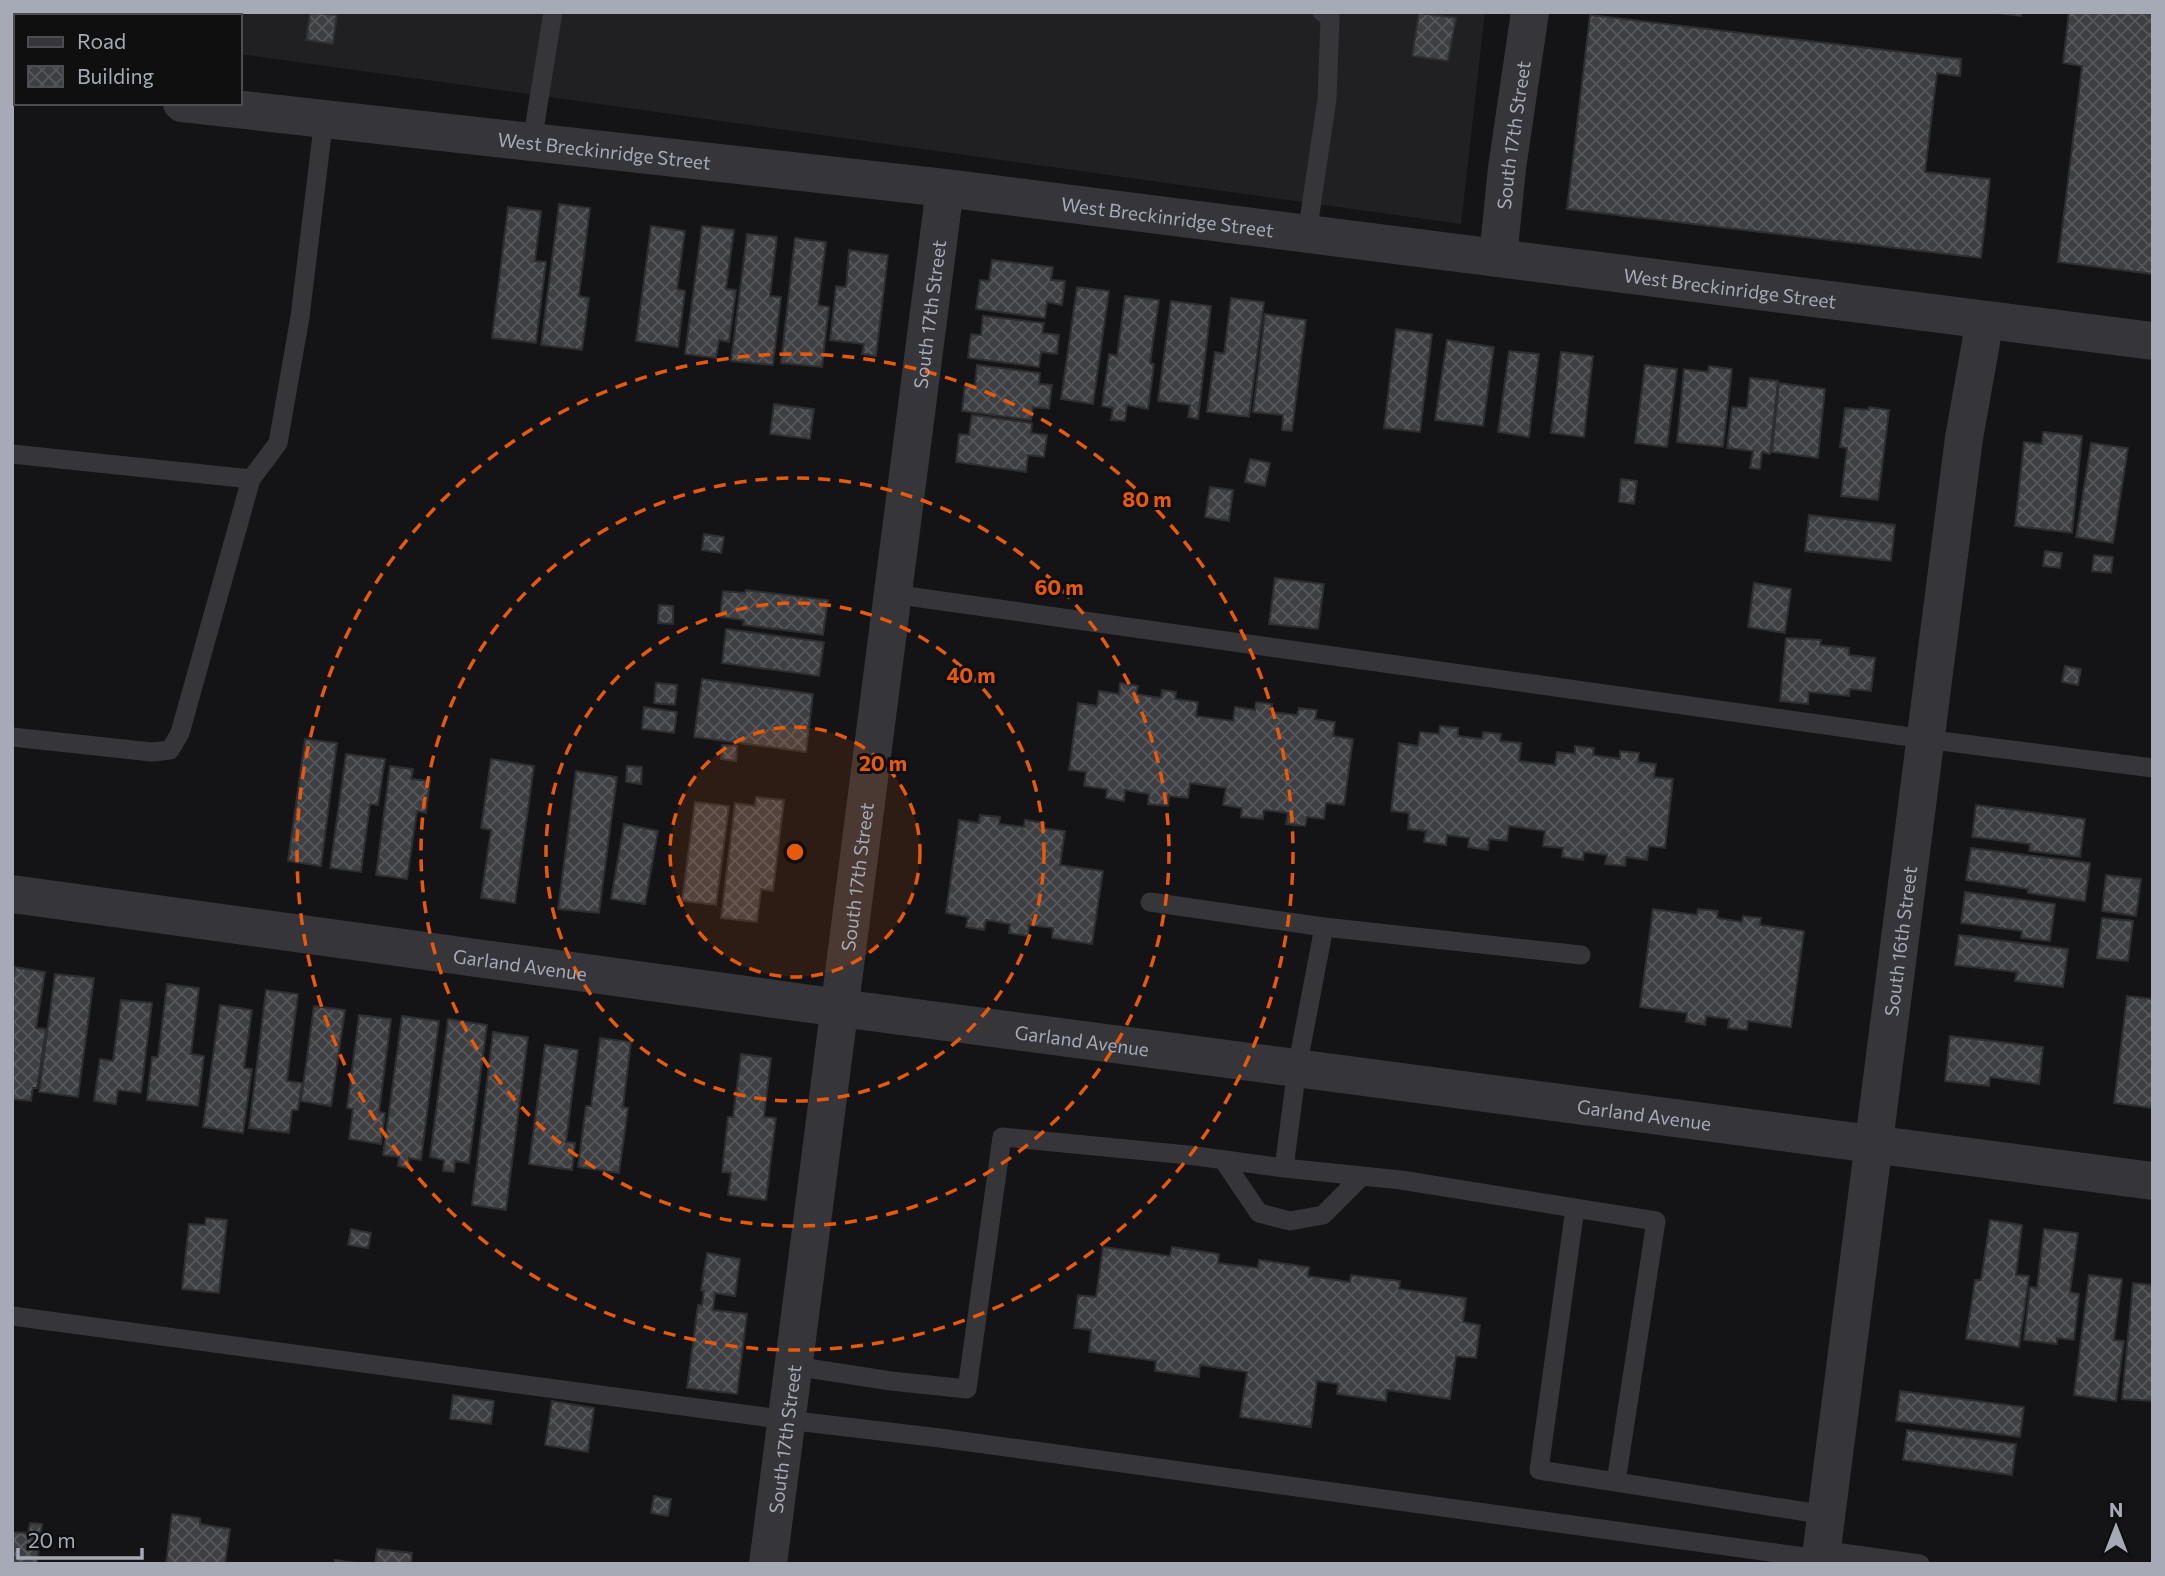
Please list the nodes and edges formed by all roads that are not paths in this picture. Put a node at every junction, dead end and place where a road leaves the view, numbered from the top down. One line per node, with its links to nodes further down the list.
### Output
1 (554, 12): 6 (lane)
2 (1322, 12): 8 (lane)
3 (1530, 12): 9 (street, South 17th Street)
4 (201, 105): 5 (street, West Breckinridge Street)
5 (324, 118): 6 (street, West Breckinridge Street); 13 (lane)
6 (532, 142): 7 (street, West Breckinridge Street)
7 (945, 188): 8 (street, West Breckinridge Street); 14 (street, South 17th Street)
8 (1307, 234): 9 (street, West Breckinridge Street)
9 (1498, 257): 10 (street, West Breckinridge Street)
10 (1985, 320): 11 (street, West Breckinridge Street); 16 (street, South 16th Street)
11 (2153, 341)
12 (12, 454): 13 (lane)
13 (251, 479): 15 (lane)
14 (892, 594): 16 (lane); 22 (street, South 17th Street)
15 (12, 737)
16 (1926, 739): 17 (lane); 24 (street, South 16th Street)
17 (2153, 768)
18 (12, 894): 22 (street, Garland Avenue)
19 (1150, 902): 20 (lane)
20 (1324, 927): 21 (lane); 23 (lane)
21 (1581, 955)
22 (839, 1008): 23 (street, Garland Avenue); 31 (street, South 17th Street)
23 (1297, 1068): 24 (street, Garland Avenue); 26 (lane)
24 (1874, 1144): 28 (street, Garland Avenue); 34 (street, South 16th Street)
25 (1223, 1160): 26 (lane); 27 (lane); 31 (lane)
26 (1284, 1168): 27 (lane)
27 (1362, 1176): 29 (lane)
28 (2153, 1181)
29 (1576, 1208): 33 (lane); 33 (lane)
30 (12, 1316): 32 (lane)
31 (794, 1366): 32 (street, South 17th Street)
32 (787, 1420): 34 (lane); 35 (street, South 17th Street)
33 (1616, 1482): 34 (lane)
34 (1822, 1547): 36 (lane)
35 (768, 1564)
36 (1920, 1564)

